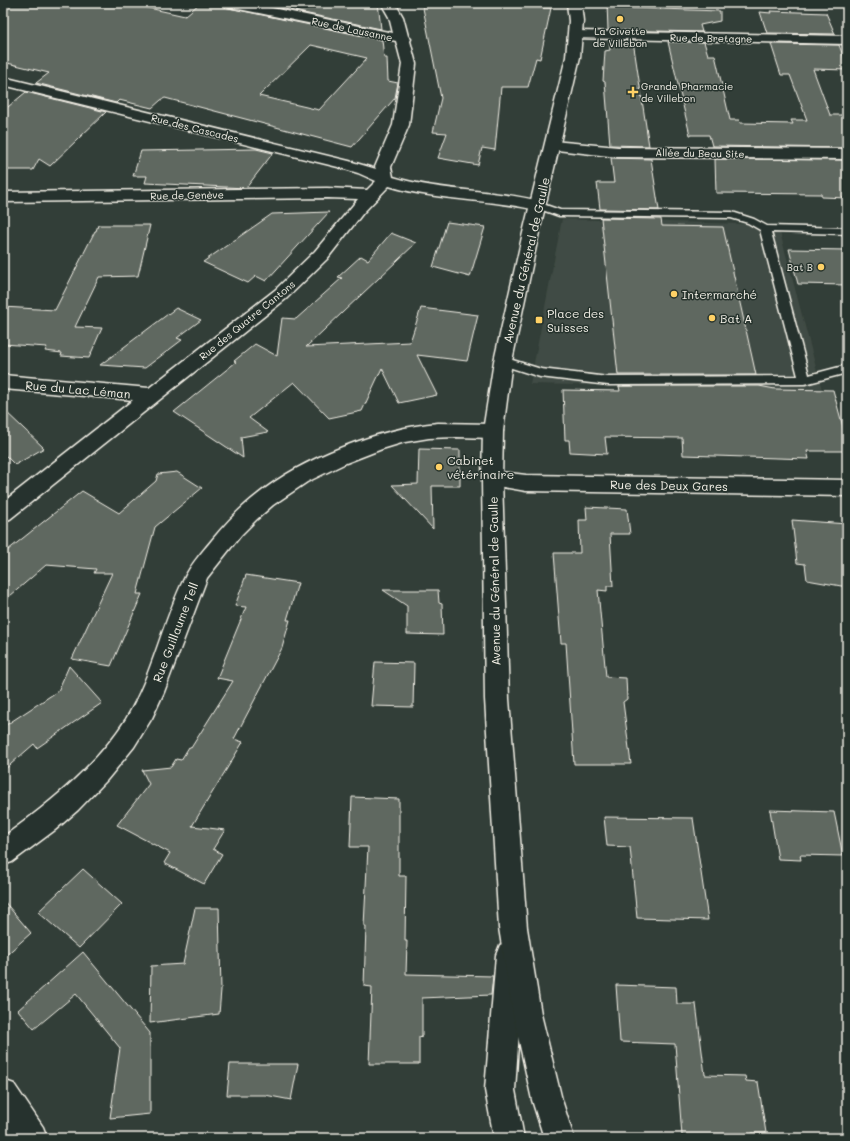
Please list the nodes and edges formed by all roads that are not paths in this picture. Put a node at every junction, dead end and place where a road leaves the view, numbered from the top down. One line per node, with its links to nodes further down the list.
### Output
1 (229, 3): 5 (street, Rue de Lausanne)
2 (388, 3): 5 (street)
3 (574, 3): 4 (street, Avenue du Général de Gaulle)
4 (576, 35): 6 (street, Rue de Bretagne); 8 (street, Avenue du Général de Gaulle)
5 (404, 40): 10 (street)
6 (847, 40)
7 (3, 81): 10 (street, Rue des Cascades)
8 (553, 146): 9 (street, Allée du Beau Site); 13 (street, Avenue du Général de Gaulle)
9 (847, 154)
10 (386, 180): 11 (street, Rue des Quatre Cantons); 13 (street)
11 (371, 195): 12 (street, Rue de Genève); 20 (street, Rue des Quatre Cantons)
12 (3, 197)
13 (538, 205): 14 (lane); 16 (street, Avenue du Général de Gaulle)
14 (765, 229): 15 (lane); 18 (lane)
15 (847, 231)
16 (503, 361): 18 (lane); 21 (street, Avenue du Général de Gaulle)
17 (847, 369): 18 (lane)
18 (805, 380)
19 (3, 382): 20 (street, Rue du Lac Léman)
20 (153, 395): 24 (street, Rue des Quatre Cantons)
21 (493, 431): 22 (street, Avenue du Général de Gaulle); 25 (street, Rue Guillaume Tell)
22 (492, 479): 23 (street, Rue des Deux Gares); 26 (street, Avenue du Général de Gaulle)
23 (847, 488)
24 (3, 513)
25 (3, 853)
26 (512, 928): 29 (street); 30 (street, Avenue du Général de Gaulle)
27 (5, 1100): 28 (street)
28 (32, 1138)
29 (509, 1138)
30 (559, 1138)

